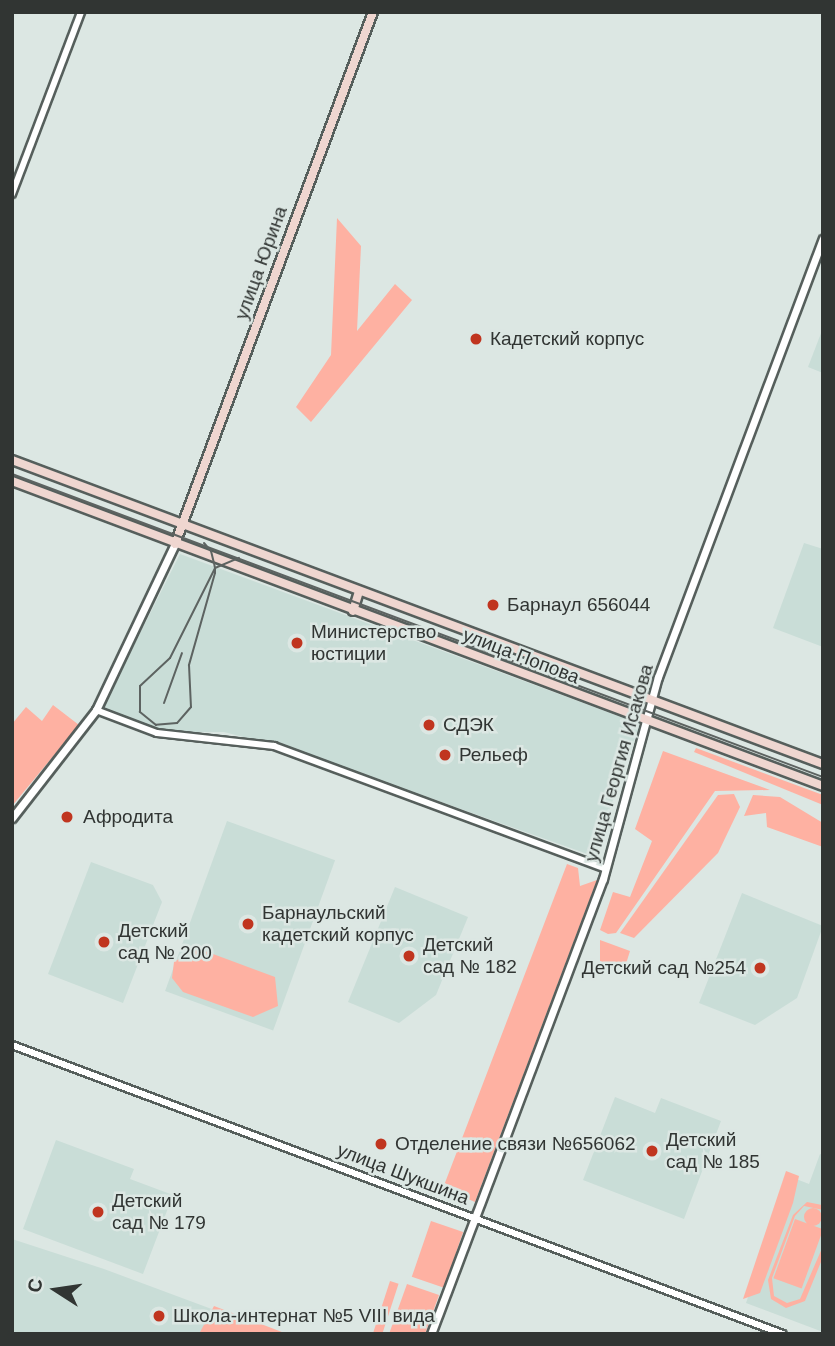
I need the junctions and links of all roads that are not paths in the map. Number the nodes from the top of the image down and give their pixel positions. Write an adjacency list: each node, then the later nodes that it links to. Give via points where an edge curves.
1 (81, 12): 3 (street)
2 (373, 12): 7 (main road, улица Юрина)
3 (12, 194)
4 (823, 239): 11 (street, улица Георгия Исакова)
5 (12, 460): 7 (main road, улица Попова)
6 (12, 481): 8 (main road, улица Попова)
7 (182, 525): 8 (main road, улица Юрина); 9 (main road, улица Попова)
8 (175, 544): 10 (main road, улица Попова); 12 (street)
9 (359, 591): 10 (main road); 11 (main road, улица Попова)
10 (353, 611): 13 (main road, улица Попова)
11 (652, 700): 13 (street, улица Георгия Исакова); 14 (main road, улица Попова)
12 (96, 710): 16 (street); 17 (street, via 157,733 274,746)
13 (648, 720): 15 (main road, улица Попова); 17 (street, улица Георгия Исакова)
14 (823, 764)
15 (823, 786)
16 (12, 818)
17 (606, 869): 19 (street, улица Георгия Исакова)
18 (12, 1045): 19 (street, улица Шукшина)
19 (475, 1218): 20 (street, улица Георгия Исакова); 21 (street, улица Шукшина)
20 (431, 1334)
21 (783, 1334)

